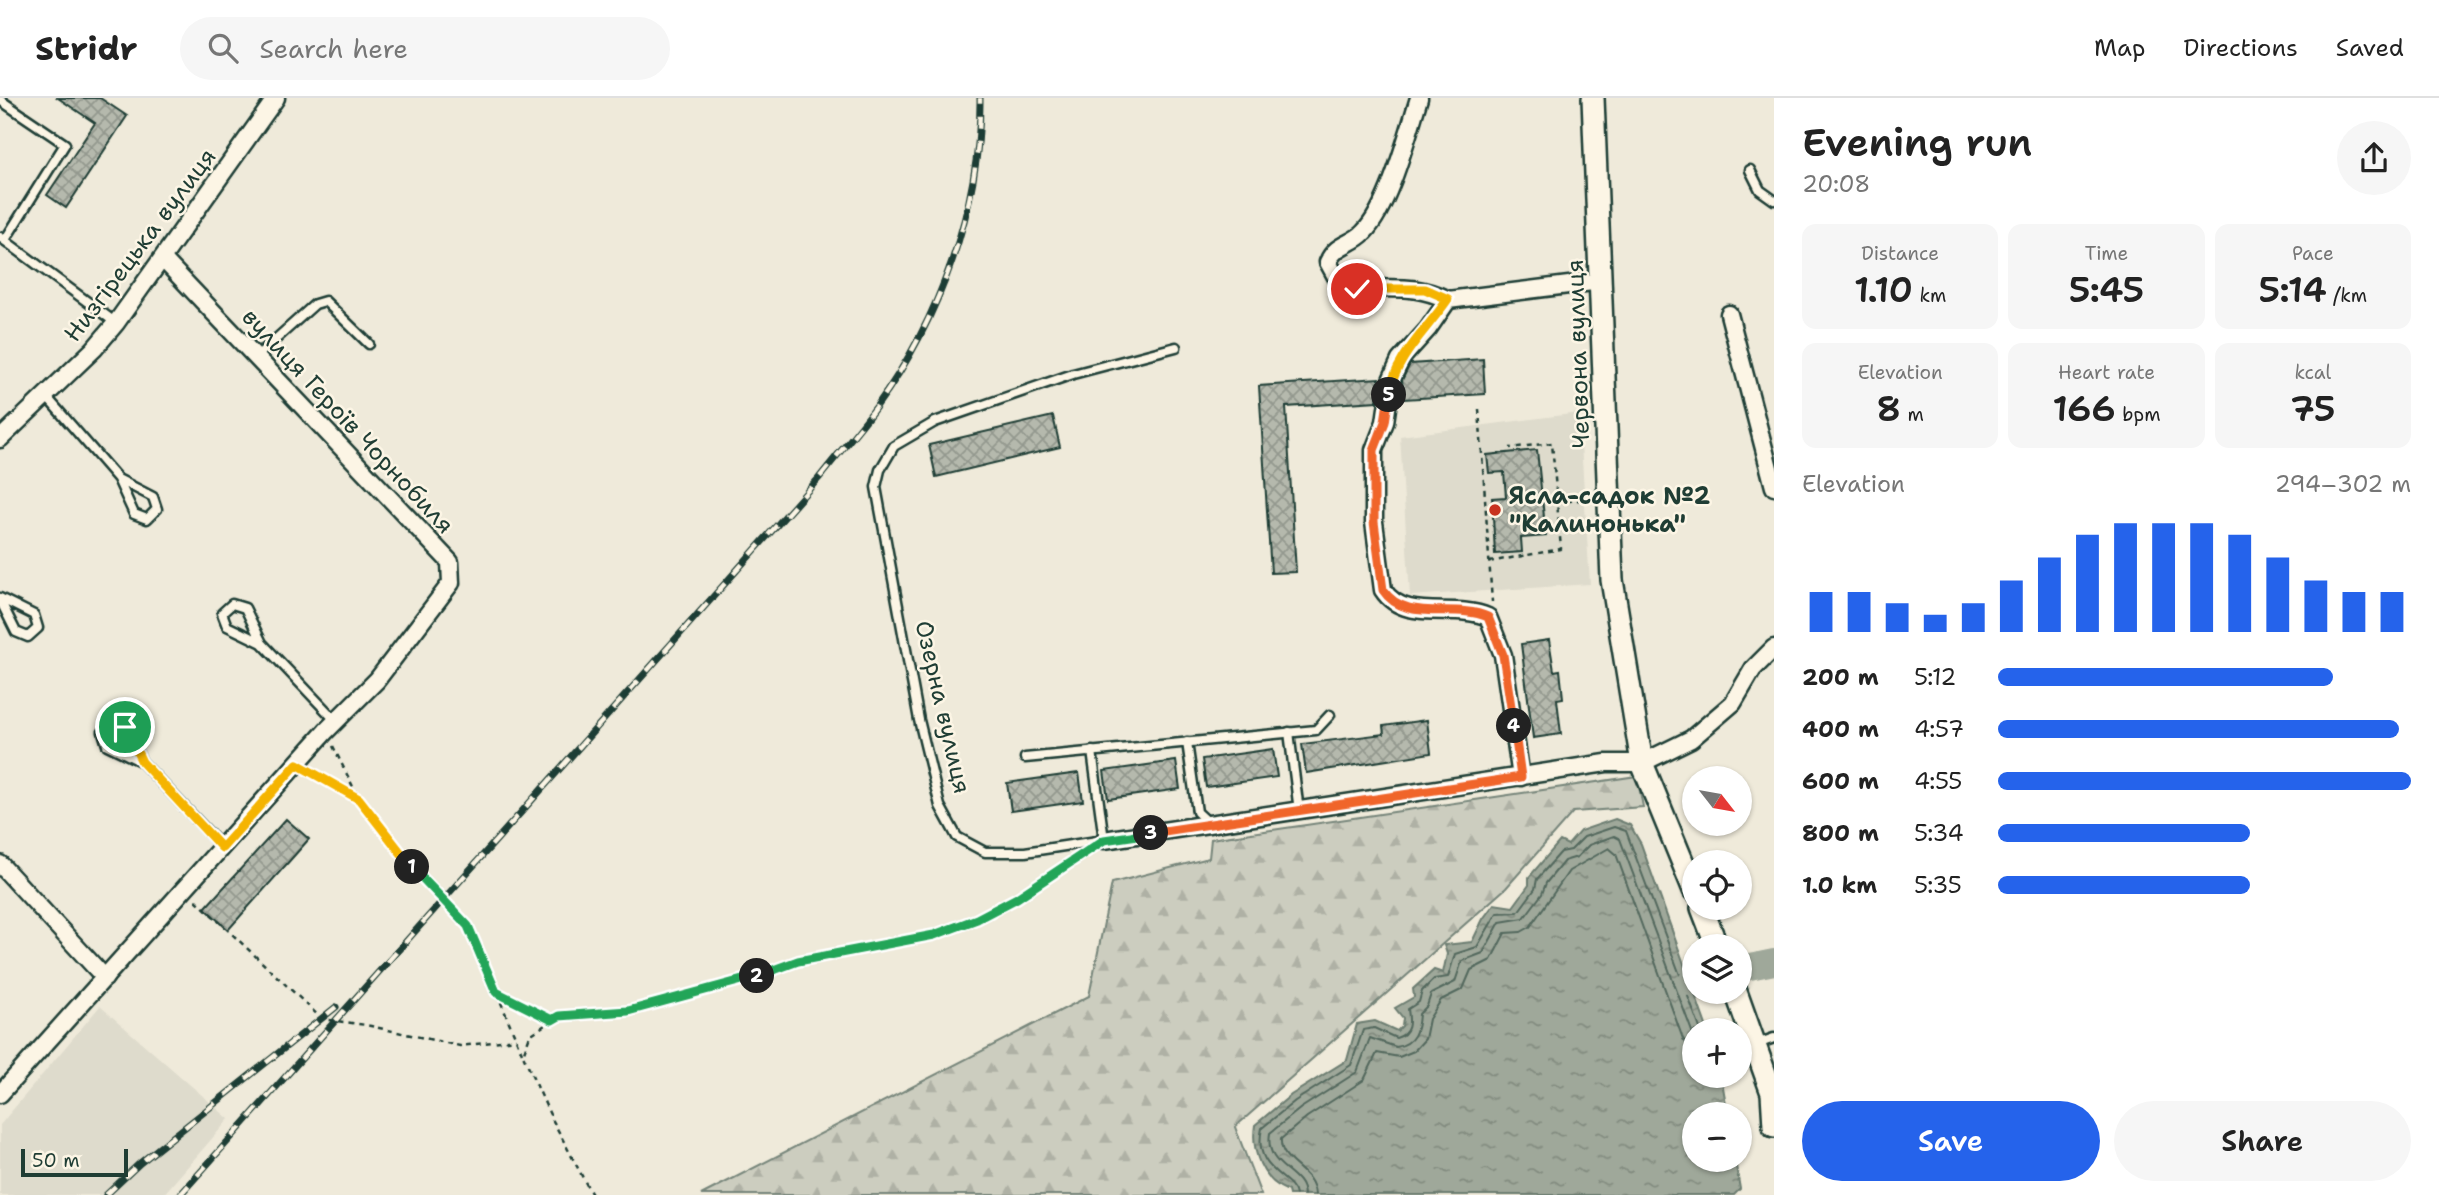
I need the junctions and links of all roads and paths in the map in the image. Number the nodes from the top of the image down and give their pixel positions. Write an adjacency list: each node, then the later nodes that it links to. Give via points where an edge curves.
1 (276, 98): 8 (street, Низгірецька вулиця)
2 (1419, 98): 10 (street, via 1387,192 1365,232 1339,245 1328,262 1339,284 1357,289 1425,289)
3 (1593, 98): 9 (main road, Червона вулиця)
4 (0, 100): 7 (lane, via 65,144)
5 (1750, 170): 6 (lane, via 1760,190)
6 (1774, 200)
7 (3, 238): 12 (lane)
8 (163, 259): 12 (street, Низгірецька вулиця); 15 (street, вулиця Героїв Чорнобиля)
9 (1601, 281): 10 (street); 36 (main road, Червона вулиця, via 1612,580)
10 (1448, 299): 26 (street, via 1400,360 1374,450 1374,522 1383,590 1403,608 1470,611 1488,617)
11 (1729, 314): 21 (street)
12 (116, 323): 16 (street, Низгірецька вулиця)
13 (369, 344): 15 (lane, via 325,300)
14 (1176, 347): 42 (lane, Озерна вулиця, via 1073,374 935,422 894,446 876,488 919,720 940,806 957,837 985,852 1025,852)
15 (257, 356): 30 (street, вулиця Героїв Чорнобиля, via 450,562 452,583 376,680)
16 (45, 395): 18 (street, Низгірецька вулиця); 20 (lane)
17 (1479, 409): 24 (path)
18 (0, 439)
19 (1510, 448): 23 (path, via 1552,443)
20 (118, 479): 20 (lane, via 134,514 147,519 157,509 153,497)
21 (1774, 487)
22 (1598, 499): 23 (path)
23 (1557, 502): 24 (path, via 1561,549)
24 (1489, 562): 26 (path)
25 (0, 599): 25 (lane, via 16,632 28,637 38,628 34,615)
26 (1494, 626): 38 (street, via 1503,655)
27 (262, 643): 27 (lane, via 245,608 232,604 222,613 227,626); 30 (lane)
28 (1774, 648): 36 (street, via 1753,668 1733,703 1690,739)
29 (1330, 715): 31 (lane, via 1316,730)
30 (331, 726): 37 (street, вулиця Героїв Чорнобиля); 39 (path)
31 (1289, 732): 32 (lane); 40 (lane)
32 (1187, 742): 33 (lane); 41 (lane, via 1198,812)
33 (1091, 751): 34 (lane); 42 (lane)
34 (1025, 758)
35 (142, 762): 35 (lane, via 125,727 112,723 103,732 107,745); 43 (lane)
36 (1642, 762): 38 (street, Озерна вулиця); 44 (main road, Червона вулиця)
37 (297, 764): 39 (path); 43 (street, вулиця Героїв Чорнобиля)
38 (1521, 777): 40 (street, Озерна вулиця)
39 (359, 799): 48 (path, via 422,880 468,926)
40 (1299, 811): 41 (street, Озерна вулиця)
41 (1210, 824): 42 (street, Озерна вулиця)
42 (1104, 840): 50 (path, via 1017,898 934,935 798,961 628,1011)
43 (222, 848): 46 (street, вулиця Героїв Чорнобиля)
44 (1682, 860)
45 (0, 864): 47 (street)
46 (185, 889): 47 (street, вулиця Героїв Чорнобиля); 51 (path, via 322,1019 460,1046)
47 (105, 978): 54 (street, вулиця Героїв Чорнобиля)
48 (496, 992): 50 (path); 51 (path)
49 (1743, 1004): 52 (main road)
50 (552, 1020): 53 (path, via 530,1035)
51 (516, 1039): 53 (path)
52 (1765, 1041): 55 (main road)
53 (523, 1055): 56 (path)
54 (0, 1094)
55 (1774, 1126)
56 (592, 1195)

